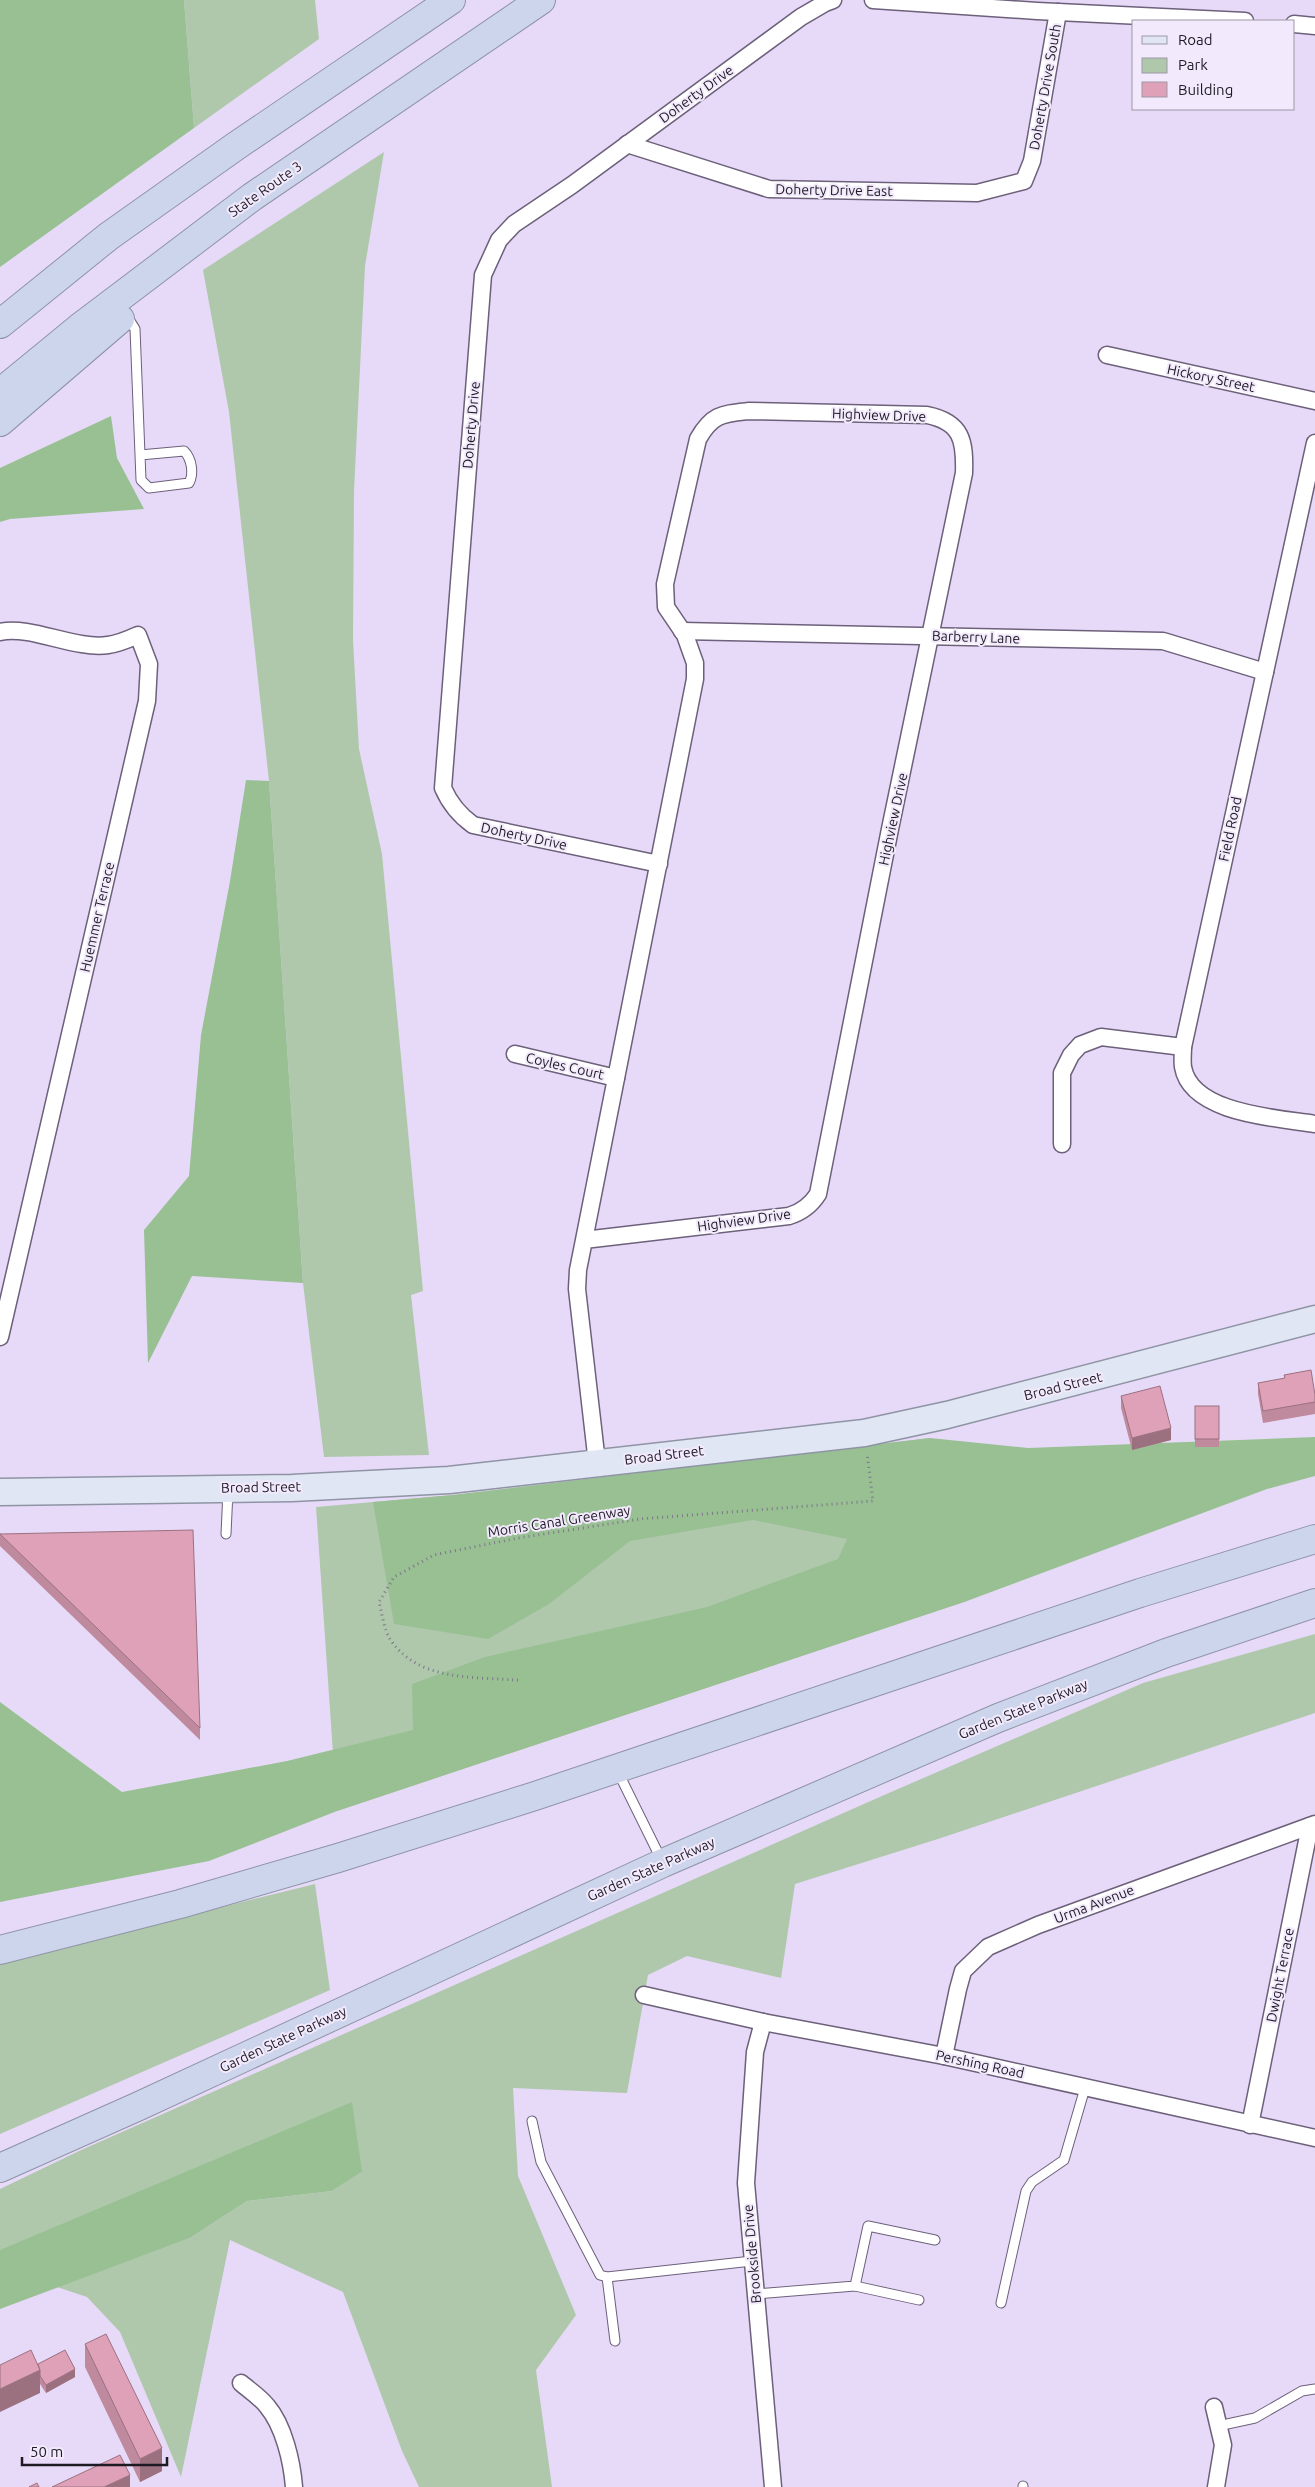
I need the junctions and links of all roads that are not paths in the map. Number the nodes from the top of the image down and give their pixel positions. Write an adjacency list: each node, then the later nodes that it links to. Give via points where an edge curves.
1 (451, 0): 13 (highway, via 109,236)
2 (541, 0): 11 (highway, State Route 3)
3 (833, 0): 9 (street, Doherty Drive, via 801,18)
4 (873, 0): 5 (street)
5 (1058, 12): 6 (street); 10 (street, Doherty Drive South)
6 (1224, 20)
7 (1295, 24): 8 (street)
8 (1315, 26)
9 (627, 144): 10 (street, Doherty Drive East, via 769,189 977,192 1024,181); 24 (street, Doherty Drive, via 514,224 499,240 483,275 443,788 460,815 473,825)
10 (1032, 161)
11 (300, 164): 12 (highway); 15 (highway, State Route 3, via 185,246)
12 (126, 313): 17 (highway); 19 (lane, via 135,329)
13 (0, 324)
14 (1107, 355): 16 (street, Hickory Street)
15 (0, 393)
16 (1315, 401)
17 (0, 422)
18 (1315, 443): 23 (street, Field Road)
19 (140, 455): 19 (lane, via 141,480 149,488 188,483 193,474 184,451)
20 (682, 631): 22 (street, Barberry Lane); 22 (street, Highview Drive, via 666,607 665,584 698,439 705,425 715,416 749,411 927,415 950,423 958,431 963,440 964,473); 24 (street, Highview Drive, via 695,663 695,679)
21 (0, 632): 32 (street, Huemmer Terrace, via 15,631 90,645 109,645 138,636 149,664 149,673 147,701)
22 (931, 635): 23 (street, Barberry Lane, via 1163,641); 30 (street, Highview Drive, via 821,1183 813,1202 789,1216)
23 (1265, 672): 25 (street, Field Road)
24 (658, 864): 27 (street, Highview Drive)
25 (1183, 1047): 28 (street, Field Road, via 1183,1067 1189,1081 1202,1095 1219,1105 1236,1111); 29 (street, via 1101,1037 1080,1045 1062,1074)
26 (515, 1054): 27 (street, Coyles Court)
27 (616, 1078): 30 (street, Highview Drive)
28 (1315, 1124)
29 (1062, 1144)
30 (584, 1240): 33 (street, Highview Drive, via 577,1289)
31 (1315, 1319): 33 (main road, Broad Street, via 956,1413 864,1433)
32 (0, 1337)
33 (597, 1463): 34 (main road, Broad Street, via 449,1480)
34 (229, 1488): 35 (main road, Broad Street); 36 (lane)
35 (0, 1492)
36 (226, 1534)
37 (1315, 1539): 39 (highway, via 1140,1593)
38 (1315, 1604): 41 (highway, Garden State Parkway, via 1166,1653 998,1718)
39 (616, 1767): 41 (lane); 42 (highway, via 338,1858 180,1904)
40 (1312, 1825): 45 (street, Urma Avenue, via 1038,1925 988,1947 963,1972); 48 (street, Dwight Terrace)
41 (663, 1863): 50 (highway, Garden State Parkway)
42 (0, 1950)
43 (644, 1995): 44 (street, Pershing Road)
44 (763, 2022): 45 (street, Pershing Road); 52 (street, Brookside Drive, via 755,2052 746,2174)
45 (944, 2056): 46 (street, Pershing Road)
46 (1085, 2088): 48 (street, Pershing Road); 57 (lane, via 1064,2160 1032,2182 1026,2190)
47 (532, 2121): 53 (lane, via 541,2162 600,2274)
48 (1250, 2125): 49 (street, Pershing Road)
49 (1315, 2138)
50 (0, 2168)
51 (935, 2240): 54 (lane, via 868,2226)
52 (752, 2261): 53 (lane); 55 (street, Brookside Drive)
53 (607, 2277): 58 (lane)
54 (855, 2286): 55 (lane); 56 (lane)
55 (755, 2294): 64 (street, Brookside Drive)
56 (919, 2300)
57 (1001, 2303)
58 (615, 2342)
59 (241, 2383): 63 (street, via 268,2406 281,2432 293,2471)
60 (1315, 2389): 62 (lane, via 1302,2391 1255,2418)
61 (1214, 2407): 62 (street)
62 (1218, 2426): 65 (street, via 1223,2445)
63 (294, 2487)
64 (773, 2487)
65 (1216, 2487)

